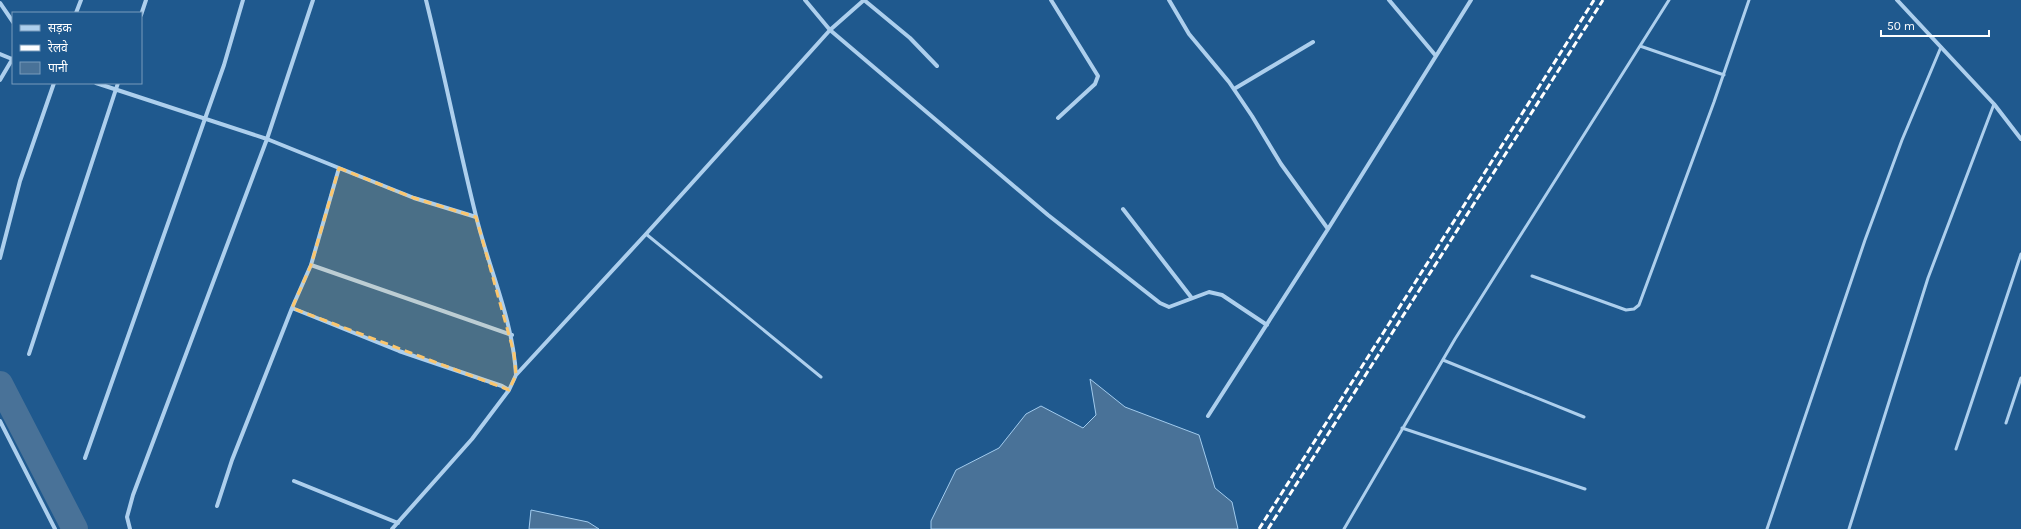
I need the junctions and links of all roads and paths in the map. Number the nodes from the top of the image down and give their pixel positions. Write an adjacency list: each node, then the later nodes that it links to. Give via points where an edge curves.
1 (81, 0): 16 (street)
2 (146, 0): 17 (street)
3 (243, 0): 37 (street)
4 (313, 0): 38 (street)
5 (426, 0): 42 (street)
6 (805, 0): 19 (street)
7 (864, 0): 19 (street); 27 (street, via 910,38)
8 (1051, 0): 36 (street, via 1098,76 1095,84)
9 (1169, 0): 33 (street, via 1189,34)
10 (1389, 0): 24 (street)
11 (1471, 0): 24 (street)
12 (1669, 0): 21 (lane)
13 (1749, 0): 28 (lane)
14 (1897, 0): 22 (street)
15 (0, 3): 18 (street)
16 (76, 12)
17 (142, 12)
18 (12, 21)
19 (830, 30): 44 (street); 49 (street, via 1048,215 1160,304 1169,307 1178,305)
20 (1313, 42): 33 (street)
21 (1640, 46): 28 (lane); 54 (lane)
22 (1941, 46): 35 (street); 74 (lane, via 1865,240)
23 (0, 54): 25 (street)
24 (1436, 56): 43 (street)
25 (12, 58)
26 (12, 60): 29 (street)
27 (937, 66)
28 (1724, 75): 48 (lane, via 1640,305 1626,310)
29 (0, 80)
30 (54, 84): 46 (street, via 20,181)
31 (99, 84): 34 (street)
32 (118, 84): 34 (street)
33 (1234, 89): 43 (street, via 1280,164)
34 (116, 90): 37 (street); 53 (street)
35 (1994, 104): 39 (street); 75 (lane, via 1928,278)
36 (1058, 118)
37 (205, 119): 38 (street); 65 (street)
38 (267, 139): 40 (street); 71 (street, via 133,495 127,517)
39 (2021, 139)
40 (339, 168): 42 (street, via 414,198); 47 (street)
41 (1123, 209): 49 (street)
42 (476, 217): 52 (street)
43 (1328, 229): 51 (street)
44 (646, 234): 55 (street); 56 (lane)
45 (2021, 254): 64 (lane)
46 (0, 258)
47 (311, 265): 50 (street); 52 (street)
48 (1532, 276)
49 (1191, 297): 51 (street, via 1210,292 1222,295)
50 (292, 308): 58 (street, via 400,351); 68 (street, via 232,460)
51 (1267, 325): 59 (street)
52 (512, 335): 55 (street)
53 (29, 354)
54 (1444, 360): 60 (lane); 63 (lane)
55 (516, 375): 58 (street)
56 (821, 377)
57 (2021, 378): 62 (lane)
58 (509, 390): 69 (street, via 472,439)
59 (1208, 416)
60 (1584, 416)
61 (0, 421): 70 (street)
62 (2006, 423)
63 (1402, 428): 67 (lane); 73 (lane)
64 (1956, 450)
65 (85, 458)
66 (294, 481): 69 (street)
67 (1585, 489)
68 (217, 506)
69 (398, 523): 72 (street)
70 (55, 529)
71 (130, 529)
72 (392, 529)
73 (1344, 529)
74 (1767, 529)
75 (1849, 529)

